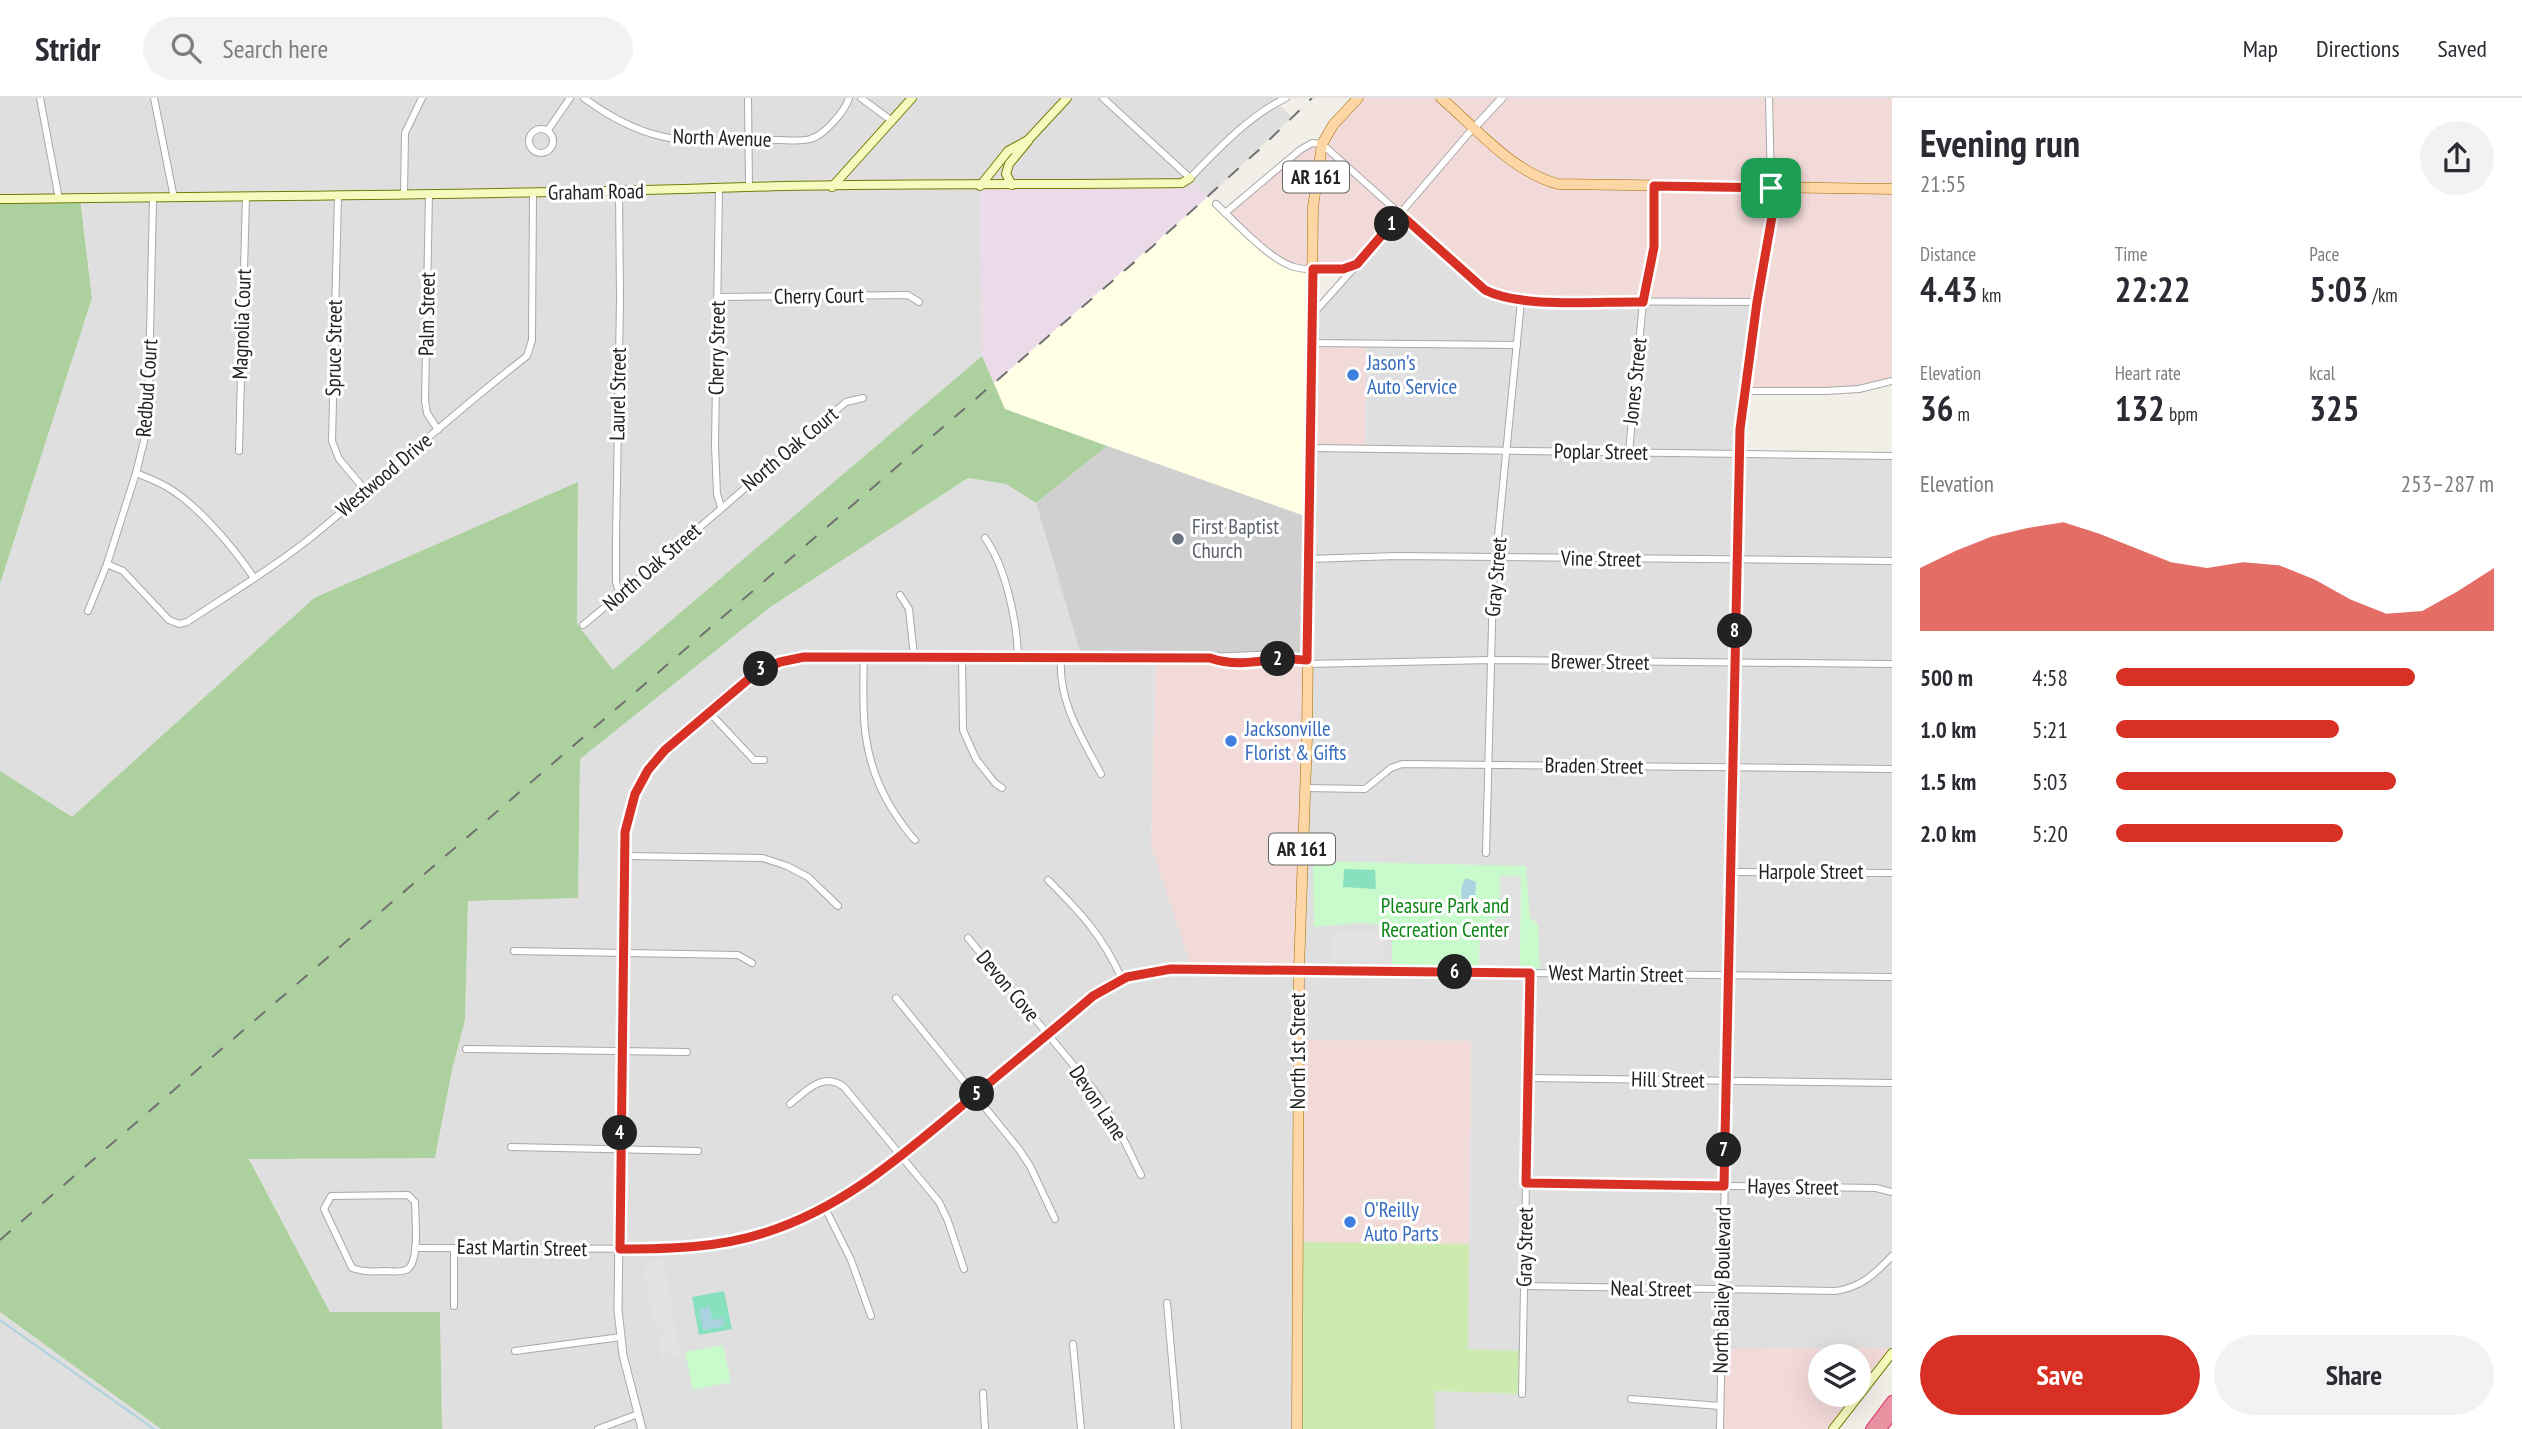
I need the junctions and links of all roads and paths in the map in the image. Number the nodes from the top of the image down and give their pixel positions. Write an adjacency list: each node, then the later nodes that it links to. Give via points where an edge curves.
1 (40, 98): 39 (street)
2 (154, 98): 40 (street)
3 (422, 98): 37 (street, via 405,133)
4 (570, 98): 20 (street)
5 (584, 98): 21 (street, North Avenue, via 604,113 661,136)
6 (748, 98): 21 (street)
7 (849, 98): 21 (street, North Avenue, via 844,112 810,139)
8 (861, 98): 18 (street)
9 (912, 98): 18 (main road)
10 (1067, 98): 22 (main road)
11 (1103, 98): 24 (street)
12 (1286, 98): 17 (street)
13 (1357, 98): 23 (main road, North 1st Street / AR 161)
14 (1441, 98): 19 (main road)
15 (1502, 98): 19 (street)
16 (1769, 98): 30 (street, North Bailey Boulevard)
17 (1274, 100): 24 (street)
18 (892, 121): 29 (main road)
19 (1475, 127): 27 (main road, via 1515,162 1548,181); 45 (street)
20 (548, 130)
21 (748, 140): 28 (street)
22 (1028, 140): 25 (main road, via 1008,151); 26 (main road, via 1009,164 1006,174)
23 (1322, 144): 44 (street, via 1300,150); 45 (street); 47 (main road, North 1st Street / AR 161, via 1313,207)
24 (1190, 178): 26 (main road, Graham Road, via 1182,183)
25 (980, 186): 26 (main road, Graham Road); 29 (main road, Graham Road)
26 (1012, 186)
27 (1654, 186): 30 (main road); 51 (street, Jones Street, via 1654,247)
28 (749, 187): 29 (main road, Graham Road); 31 (main road, Graham Road)
29 (832, 187)
30 (1774, 188): 32 (main road); 52 (street, North Bailey Boulevard)
31 (719, 189): 33 (main road, Graham Road); 48 (street, Cherry Street)
32 (1892, 189)
33 (619, 192): 34 (main road, Graham Road); 76 (street, Laurel Street, via 615,542)
34 (533, 193): 35 (main road, Graham Road); 59 (street, Westwood Drive, via 531,349)
35 (429, 194): 37 (main road, Graham Road); 59 (street, Palm Street, via 425,401)
36 (338, 195): 37 (main road, Graham Road); 38 (main road, Graham Road); 67 (street, Spruce Street, via 332,441 339,459)
37 (404, 195)
38 (246, 197): 40 (main road, Graham Road); 62 (street, Magnolia Court)
39 (59, 198): 41 (main road, Graham Road); 42 (main road, Graham Road)
40 (174, 198): 42 (main road, Graham Road)
41 (0, 199)
42 (153, 199): 66 (street, Redbud Court, via 148,425)
43 (1216, 204): 44 (street)
44 (1225, 213): 47 (street, via 1284,263)
45 (1400, 214): 46 (street); 49 (street, via 1485,290)
46 (1357, 264): 47 (street); 53 (street)
47 (1313, 269): 53 (main road, North 1st Street / AR 161)
48 (717, 298): 50 (street, Cherry Court, via 908,295); 68 (street, Cherry Street, via 715,445 716,494)
49 (1521, 301): 51 (street); 55 (street, Gray Street)
50 (919, 302)
51 (1643, 302): 52 (street); 63 (street, Jones Street)
52 (1757, 302): 57 (street, North Bailey Boulevard)
53 (1311, 316): 54 (main road, North 1st Street / AR 161)
54 (1312, 343): 55 (street); 60 (main road, North 1st Street / AR 161)
55 (1517, 345): 61 (street, Gray Street)
56 (1892, 381): 57 (street, via 1859,389)
57 (1744, 391): 64 (street, North Bailey Boulevard)
58 (863, 398): 68 (street, North Oak Court, via 846,402)
59 (438, 430): 67 (street, Westwood Drive)
60 (1311, 448): 61 (street, Poplar Street); 71 (main road, North 1st Street / AR 161)
61 (1507, 450): 63 (street, Poplar Street); 70 (street, Gray Street)
62 (239, 451)
63 (1629, 452): 64 (street, Poplar Street)
64 (1739, 454): 65 (street, Poplar Street); 72 (street, North Bailey Boulevard)
65 (1892, 456)
66 (136, 473): 74 (street, Redbud Court); 75 (street, via 184,499 234,550)
67 (365, 490): 75 (street, Westwood Drive)
68 (721, 507): 76 (street, North Oak Street)
69 (985, 538): 83 (street, via 1014,613)
70 (1497, 558): 71 (street, Vine Street); 72 (street, Vine Street); 85 (street, Gray Street)
71 (1309, 559): 86 (main road, North 1st Street / AR 161)
72 (1737, 561): 73 (street, Vine Street); 87 (street, North Bailey Boulevard)
73 (1892, 561)
74 (107, 564): 75 (street, Westwood Drive, via 123,571 169,620 179,624); 78 (street, Redbud Court)
75 (254, 578)
76 (620, 595): 79 (street, North Oak Street)
77 (900, 595): 81 (street, via 911,617)
78 (88, 611)
79 (583, 625)
80 (864, 656): 81 (street); 89 (street, via 804,657 770,665); 97 (street, via 864,725 870,761 880,790)
81 (914, 656): 82 (street)
82 (962, 656): 83 (street); 95 (street, via 963,730 976,759)
83 (1018, 657): 84 (street)
84 (1061, 657): 86 (street, via 1268,655); 94 (street, via 1065,703)
85 (1491, 660): 86 (street, Brewer Street); 87 (street, Brewer Street); 91 (street, Gray Street)
86 (1307, 662): 96 (main road, North 1st Street / AR 161)
87 (1734, 664): 88 (street, Brewer Street); 92 (street, North Bailey Boulevard)
88 (1892, 664)
89 (708, 711): 90 (street, via 754,760); 99 (street, via 665,750 640,783 627,821)
90 (764, 760)
91 (1490, 764): 92 (street, Braden Street); 96 (street, Braden Street, via 1402,764 1365,789); 98 (street, Gray Street)
92 (1732, 768): 93 (street, Braden Street); 100 (street, North Bailey Boulevard)
93 (1892, 769)
94 (1101, 774)
95 (1002, 788)
96 (1305, 788): 108 (main road, North 1st Street / AR 161)
97 (915, 840)
98 (1486, 853)
99 (624, 856): 103 (street, via 763,858 808,877); 106 (street)
100 (1730, 872): 101 (street, Harpole Street); 110 (street, North Bailey Boulevard)
101 (1892, 873)
102 (1048, 880): 112 (street, via 1091,924)
103 (838, 906)
104 (968, 938): 114 (street, Devon Cove)
105 (514, 951): 106 (street)
106 (623, 953): 107 (street, via 738,955); 116 (street)
107 (752, 964)
108 (1298, 970): 109 (street, West Martin Street); 112 (street, East Martin Street, via 1171,969); 159 (main road, North 1st Street / AR 161)
109 (1530, 973): 110 (street, West Martin Street); 118 (street, Gray Street)
110 (1728, 975): 111 (street, West Martin Street); 119 (street, North Bailey Boulevard)
111 (1892, 977)
112 (1122, 979): 114 (street, East Martin Street, via 1093,996)
113 (896, 998): 121 (street)
114 (1049, 1034): 121 (street, East Martin Street); 127 (street, Devon Lane, via 1108,1110)
115 (466, 1049): 116 (street)
116 (621, 1052): 117 (street); 124 (street)
117 (687, 1052)
118 (1529, 1078): 119 (street, Hill Street); 128 (street, Gray Street)
119 (1726, 1081): 120 (street, Hill Street); 129 (street, North Bailey Boulevard)
120 (1892, 1083)
121 (975, 1095): 126 (street, East Martin Street); 132 (street, via 1026,1158)
122 (790, 1104): 126 (street, via 818,1082 839,1083)
123 (511, 1147): 124 (street)
124 (620, 1149): 125 (street); 135 (street)
125 (698, 1151)
126 (902, 1155): 131 (street, East Martin Street); 137 (street, via 939,1202)
127 (1141, 1175)
128 (1526, 1183): 129 (street, Hayes Street); 138 (street, Gray Street)
129 (1724, 1186): 130 (street, Hayes Street); 139 (street, North Bailey Boulevard)
130 (1892, 1192)
131 (825, 1208): 135 (street, East Martin Street, via 740,1240 691,1248); 142 (street, via 851,1259)
132 (1055, 1219)
133 (415, 1248): 133 (street, via 415,1202 408,1195 331,1196 324,1209 352,1268 362,1272 407,1269); 134 (street, East Martin Street)
134 (454, 1248): 135 (street, East Martin Street); 141 (street)
135 (620, 1249): 143 (street)
136 (1892, 1256): 139 (street, Neal Street, via 1867,1280 1848,1290)
137 (964, 1269)
138 (1524, 1286): 139 (street, Neal Street); 148 (street, Gray Street)
139 (1721, 1290): 151 (street, North Bailey Boulevard)
140 (1167, 1303): 158 (street)
141 (454, 1307)
142 (871, 1316)
143 (621, 1337): 145 (street); 152 (street)
144 (1073, 1344): 157 (street)
145 (515, 1351)
146 (1892, 1353): 161 (main road)
147 (983, 1393): 156 (street)
148 (1522, 1394)
149 (1631, 1399): 151 (street)
150 (1892, 1401): 162 (highway)
151 (1720, 1405): 160 (street, North Bailey Boulevard)
152 (638, 1414): 154 (street); 155 (street)
153 (1892, 1414): 163 (highway)
154 (598, 1429)
155 (642, 1429)
156 (985, 1429)
157 (1081, 1429)
158 (1178, 1429)
159 (1297, 1429)
160 (1720, 1429)
161 (1833, 1429)
162 (1871, 1429)
163 (1881, 1429)

